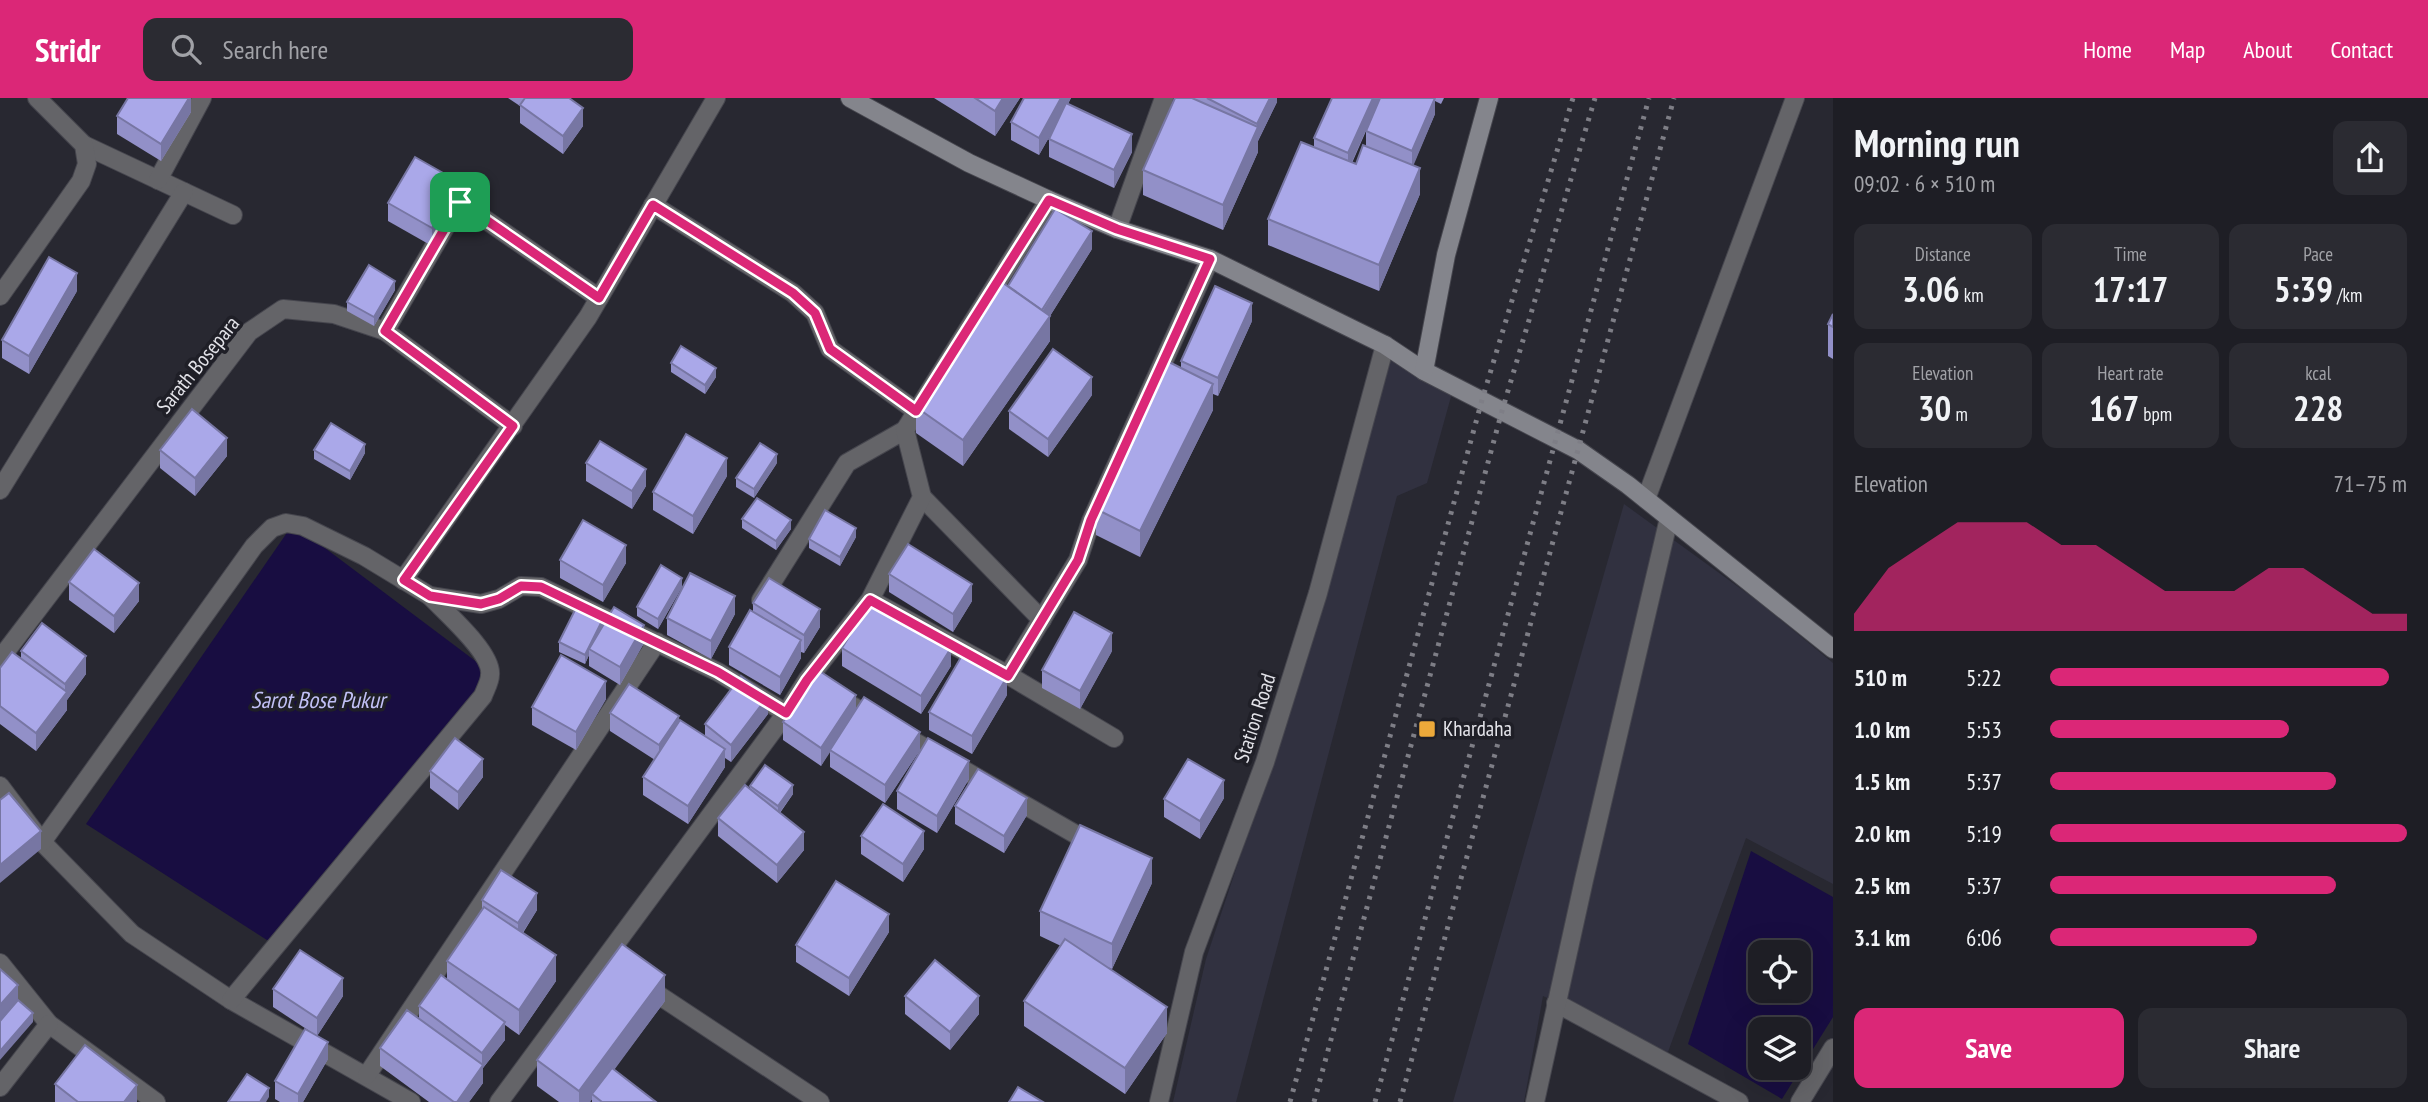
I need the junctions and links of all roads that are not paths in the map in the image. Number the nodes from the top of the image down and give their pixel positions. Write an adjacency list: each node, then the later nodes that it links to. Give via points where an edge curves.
1 (37, 98): 8 (street)
2 (202, 98): 9 (street)
3 (716, 98): 12 (street)
4 (850, 98): 11 (street, via 969,163)
5 (1164, 98): 14 (street)
6 (1489, 98): 20 (street, via 1446,255)
7 (1796, 98): 26 (street)
8 (84, 145): 9 (street); 16 (street, via 87,164 81,181)
9 (158, 180): 10 (street)
10 (184, 192): 13 (street); 24 (street)
11 (1049, 200): 14 (street); 21 (street)
12 (653, 205): 17 (street); 21 (street, via 793,293 815,313 830,349)
13 (233, 215)
14 (1117, 229): 15 (street)
15 (1210, 259): 19 (street); 32 (street, via 1091,520 1078,560)
16 (0, 296)
17 (599, 298): 18 (street, via 460,202); 22 (street)
18 (385, 331): 22 (street, Sarath Bosepara); 35 (street, Sarath Bosepara, via 334,314 283,310 249,332)
19 (1385, 345): 20 (street); 55 (street, Station Road, via 1306,632 1265,762 1194,952)
20 (1424, 370): 26 (street, via 1578,450)
21 (916, 411): 23 (street)
22 (513, 426): 28 (street)
23 (905, 430): 25 (street); 31 (street, via 848,463)
24 (0, 490)
25 (922, 498): 30 (street); 32 (street)
26 (1646, 499): 27 (street)
27 (1669, 518): 34 (street); 46 (street)
28 (404, 580): 29 (street); 41 (street, via 303,527 286,523 272,527)
29 (430, 596): 33 (street, via 481,604 521,586 541,587); 45 (street, via 487,660 491,673 483,696)
30 (870, 600): 36 (street); 37 (street)
31 (754, 613)
32 (1042, 620): 36 (street)
33 (657, 642): 38 (street, via 722,666); 49 (street)
34 (1833, 649)
35 (0, 659)
36 (1008, 676): 39 (street)
37 (807, 680): 38 (street); 42 (street)
38 (786, 713): 44 (street)
39 (1114, 738)
40 (0, 786): 41 (street)
41 (42, 842): 45 (street, via 132,934)
42 (1096, 846)
43 (0, 963): 47 (street)
44 (614, 966): 53 (street); 54 (street)
45 (232, 1000): 49 (street)
46 (1556, 1003): 56 (street); 57 (street)
47 (49, 1024): 50 (street); 51 (street)
48 (1833, 1048): 58 (street)
49 (367, 1075): 52 (street)
50 (0, 1087)
51 (156, 1102)
52 (411, 1102)
53 (499, 1102)
54 (820, 1102)
55 (1159, 1102)
56 (1535, 1102)
57 (1739, 1102)
58 (1800, 1102)

